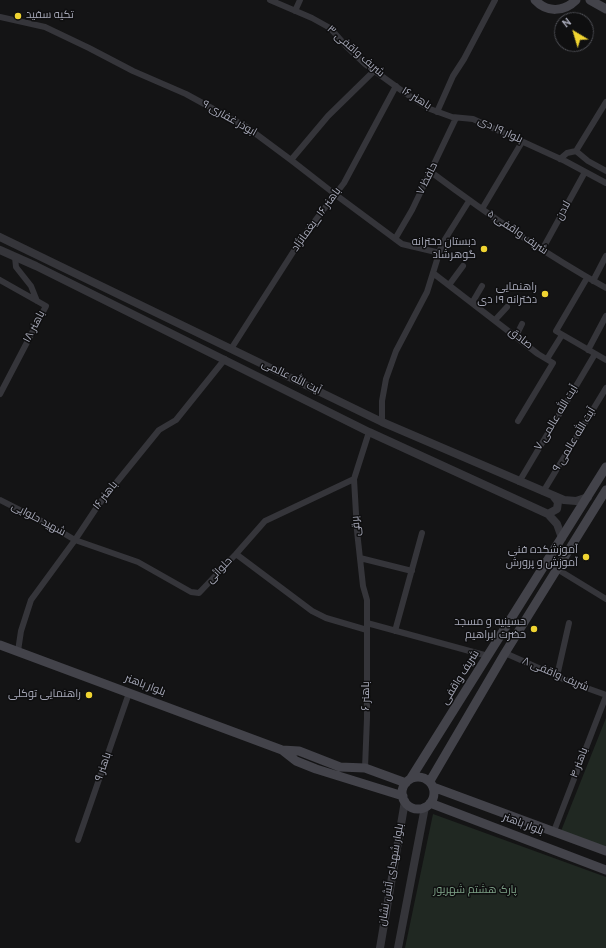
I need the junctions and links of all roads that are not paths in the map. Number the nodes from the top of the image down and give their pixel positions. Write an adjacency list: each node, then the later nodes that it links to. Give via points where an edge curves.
1 (270, 0): 8 (street, شریف واقفی ۳)
2 (300, 0): 8 (street)
3 (495, 0): 13 (street, via 453,76)
4 (535, 0): 5 (main road, via 538,4 553,10 569,6)
5 (576, 0)
6 (590, 0): 7 (main road)
7 (605, 8)
8 (295, 11): 10 (street, شریف واقفی ۳, via 330,28 347,47)
9 (0, 17): 18 (street, ابوذر غفاری ۹, via 45,27 186,94 248,128)
10 (375, 70): 11 (street, شریف واقفی ۳); 18 (street, via 328,116)
11 (396, 86): 13 (street, باهنر ۱۶); 23 (street, باهنر ۱۶ _یغمانژاد)
12 (606, 102): 16 (street)
13 (437, 112): 14 (street, بلوار ۱۹ دی)
14 (456, 118): 15 (street, بلوار ۱۹ دی, via 473,119); 19 (street, حافظ ۷)
15 (522, 142): 17 (street, بلوار ۱۹ دی); 25 (street)
16 (576, 151): 17 (street, via 567,153); 21 (street)
17 (560, 159): 20 (street, بلوار ۱۹ دی)
18 (291, 160): 23 (street, ابوذر غفاری ۹)
19 (432, 172): 24 (street, شریف واقفی ۵); 27 (street, حافظ ۷)
20 (584, 172): 22 (street, بلوار ۱۹ دی); 29 (street, لادن)
21 (606, 172)
22 (606, 183)
23 (336, 195): 27 (street, ابوذر غفاری ۹); 50 (street, باهنر ۱۶ _یغمانژاد, via 304,235)
24 (469, 200): 25 (street, شریف واقفی ۵); 30 (street, via 442,244)
25 (482, 209): 29 (street, شریف واقفی ۵)
26 (0, 237): 31 (street, آیت الله عالمی)
27 (395, 239): 30 (street, ابوذر غفاری ۹, via 402,244)
28 (0, 250): 33 (street, آیت الله عالمی)
29 (542, 250): 37 (street, شریف واقفی ۵)
30 (440, 253): 36 (street)
31 (41, 255): 34 (street); 50 (street, آیت الله عالمی)
32 (606, 256): 37 (street)
33 (16, 257): 34 (street, آیت الله عالمی); 42 (street, via 16,266 31,286)
34 (36, 266): 53 (street, آیت الله عالمی)
35 (463, 266): 39 (street)
36 (433, 273): 39 (street, صادق); 59 (street, via 427,292 396,351 386,379)
37 (590, 279): 41 (street, شریف واقفی ۵); 48 (street, via 556,331)
38 (0, 280): 42 (street, باهنر ۱۸)
39 (449, 285): 43 (street, صادق)
40 (482, 286): 43 (street)
41 (606, 288)
42 (37, 301): 57 (street, باهنر ۱۸, via 46,306)
43 (472, 303): 46 (street, صادق)
44 (507, 307): 46 (street)
45 (606, 316): 51 (street)
46 (495, 320): 49 (street, صادق)
47 (522, 324): 49 (street)
48 (562, 335): 51 (street); 54 (street)
49 (516, 336): 54 (street, صادق)
50 (231, 349): 59 (street, آیت الله عالمی)
51 (588, 350): 52 (street)
52 (595, 354): 55 (street); 63 (street, آیت الله عالمی ۷)
53 (225, 359): 60 (street, آیت الله عالمی); 72 (street, باهنر ۱۶, via 176,420 159,430 99,504)
54 (547, 359): 58 (street, via 553,362)
55 (606, 360)
56 (606, 388): 65 (street, آیت الله عالمی ۹)
57 (0, 394)
58 (518, 421)
59 (382, 422): 63 (street, آیت الله عالمی)
60 (369, 432): 62 (street, برقی); 69 (street, آیت الله عالمی)
61 (606, 467): 67 (main road, شریف واقفی)
62 (354, 479): 73 (street, حلوائی, via 265,521); 74 (street, برقی)
63 (519, 482): 65 (street, آیت الله عالمی)
64 (606, 490): 75 (main road)
65 (543, 492): 66 (street, آیت الله عالمی)
66 (554, 496): 67 (street, آیت الله عالمی, via 576,501); 69 (street, via 558,502 557,508)
67 (588, 497): 71 (main road, شریف واقفی)
68 (0, 500): 72 (street, شهید حلوایی)
69 (548, 514): 71 (street, via 557,524)
70 (422, 532): 76 (street)
71 (562, 538): 85 (main road, شریف واقفی)
72 (75, 540): 73 (street, حلوائی, via 138,562 191,592 199,592); 83 (street, باهنر ۱۶, via 31,600 21,631)
73 (236, 554): 80 (street, via 312,611 326,618)
74 (360, 558): 76 (street); 78 (street, برقی, via 367,600)
75 (557, 569): 77 (street); 84 (main road)
76 (412, 571): 81 (street)
77 (606, 599)
78 (366, 623): 80 (street, باهنر ۶); 81 (street)
79 (569, 624): 86 (street)
80 (367, 630): 90 (street, باهنر ۶)
81 (395, 631): 85 (street)
82 (0, 645): 83 (main road, بلوار باهنر)
83 (18, 651): 87 (main road, بلوار باهنر)
84 (505, 653): 86 (street, شریف واقفی ۸); 92 (main road)
85 (488, 656): 91 (main road, شریف واقفی)
86 (557, 676): 88 (street, شریف واقفی ۸)
87 (129, 693): 89 (main road, بلوار باهنر); 96 (street, باهنر ۹)
88 (606, 695): 95 (street, باهنر ۴)
89 (282, 750): 90 (main road, بلوار باهنر, via 299,752 340,767); 93 (main road, بلوار باهنر, via 296,761)
90 (365, 768): 91 (main road, بلوار باهنر)
91 (408, 780): 92 (main road, via 417,776); 93 (main road, via 403,789)
92 (431, 784): 94 (main road, via 434,792); 95 (main road, بلوار باهنر)
93 (404, 799): 94 (main road, via 410,806 418,809); 99 (street, بلوار شهدای آتش نشان)
94 (428, 805): 98 (main road, بلوار باهنر); 100 (street, بلوار شهدای آتش نشان)
95 (554, 831): 97 (main road, بلوار باهنر)
96 (78, 840)
97 (606, 851)
98 (606, 870)
99 (380, 948)
100 (398, 948)

